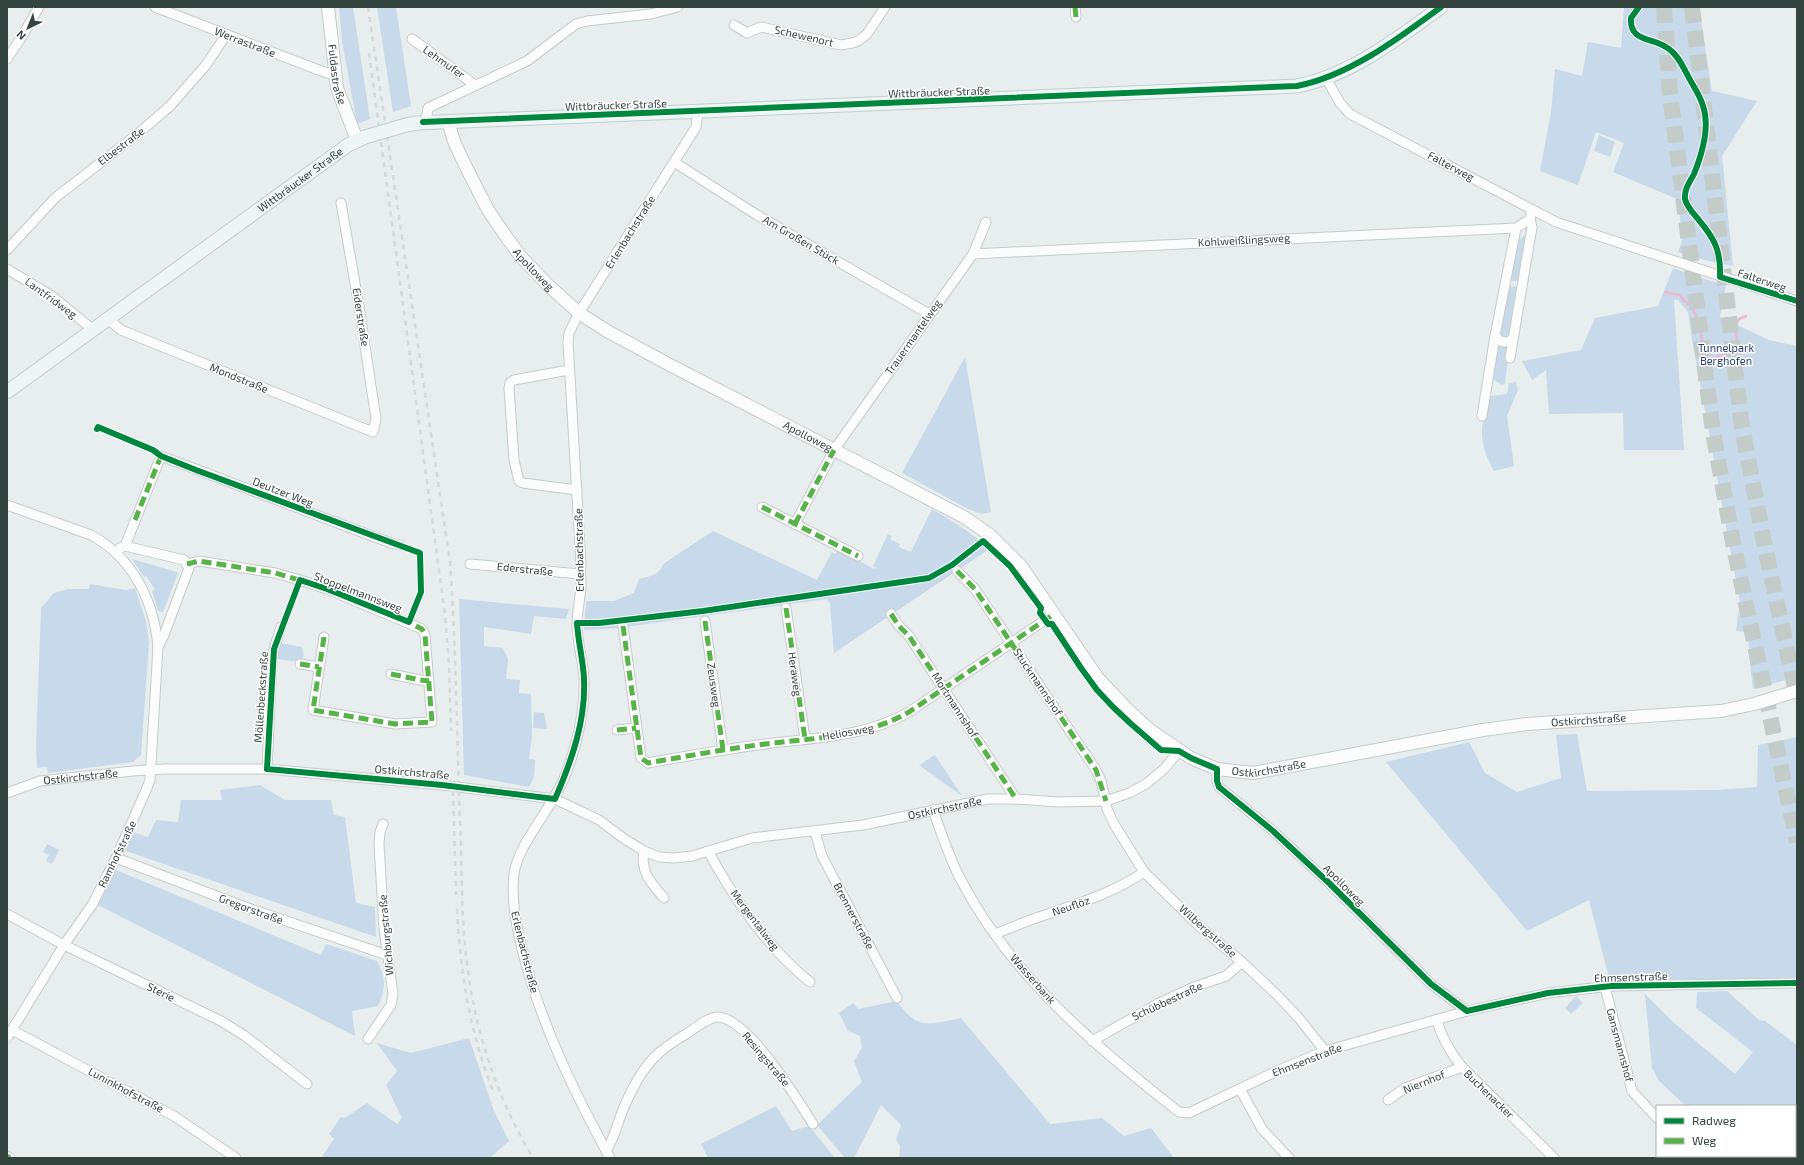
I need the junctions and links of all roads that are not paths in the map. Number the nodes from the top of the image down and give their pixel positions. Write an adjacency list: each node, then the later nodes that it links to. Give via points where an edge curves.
1 (39, 7): 12 (street)
2 (155, 7): 10 (street, Werrastraße)
3 (328, 7): 13 (street, Fuldastraße)
4 (678, 7): 15 (street, via 651,14 576,24 527,61)
5 (885, 7): 9 (street, Schewenort, via 867,34 858,41 841,45 761,27 747,33)
6 (1075, 7): 8 (street)
7 (1441, 7): 14 (main road, Wittbräucker Straße, via 1379,50)
8 (1076, 17)
9 (734, 25)
10 (226, 35): 13 (street, Werrastraße); 26 (street, Elbestraße, via 206,65 170,106 55,198)
11 (412, 39): 15 (street, Lehmufer)
12 (7, 59)
13 (336, 76): 19 (street, Fuldastraße, via 340,98)
14 (1326, 78): 16 (main road, Wittbräucker Straße, via 1297,86 1264,88); 22 (street, Falterweg, via 1340,103 1350,114)
15 (475, 85): 18 (street, via 428,108 427,115)
16 (698, 111): 17 (main road, Wittbräucker Straße); 20 (street, Erlenbachstraße, via 696,127)
17 (448, 122): 18 (main road, Wittbräucker Straße); 32 (street, Apolloweg, via 472,180 505,235 525,262)
18 (420, 123): 19 (main road, Wittbräucker Straße, bridge)
19 (361, 139): 34 (main road, Wittbräucker Straße)
20 (674, 162): 32 (street, Erlenbachstraße); 33 (street, Am Großen Stück, via 757,215)
21 (341, 203): 42 (street, Eiderstraße, via 376,420)
22 (1532, 210): 23 (street); 31 (street, Falterweg, via 1556,222)
23 (1530, 219): 25 (street); 30 (street, via 1532,227)
24 (986, 222): 27 (street, Trauermantelweg)
25 (1516, 228): 27 (street, Kohlweißlingsweg); 29 (street)
26 (7, 250)
27 (973, 254): 33 (street, Trauermantelweg)
28 (7, 269): 35 (street, Lantfridweg, via 52,296)
29 (1506, 281): 30 (street); 36 (street)
30 (1522, 284): 37 (street)
31 (1797, 301)
32 (578, 313): 39 (street, Erlenbachstraße, via 569,333); 43 (street, Apolloweg)
33 (929, 314): 43 (street, Trauermantelweg)
34 (107, 318): 35 (main road, Wittbräucker Straße); 42 (street, Mondstraße, via 121,330)
35 (92, 329): 40 (main road, Wittbräucker Straße)
36 (1494, 336): 37 (street, via 1507,343); 41 (street)
37 (1512, 340): 38 (street)
38 (1510, 358)
39 (569, 370): 44 (street, Erlenbachstraße); 44 (street, via 514,380 509,388 514,460 519,481 523,484)
40 (7, 392)
41 (1482, 416)
42 (373, 432)
43 (834, 450): 47 (street, Trauermantelweg); 58 (street, Apolloweg, via 964,516 990,535 1021,566)
44 (577, 490): 55 (street, Erlenbachstraße)
45 (7, 505): 50 (street, via 91,535)
46 (762, 507): 47 (street)
47 (795, 524): 51 (street)
48 (400, 545): 49 (street, Deutzer Weg, via 161,456)
49 (125, 546): 50 (street); 52 (street, Stoppelmannsweg, via 184,560)
50 (113, 550): 64 (street, Ramhofstraße, via 139,581 146,594 156,626)
51 (858, 556)
52 (187, 564): 64 (street, Ramhofstraße, via 189,568); 68 (street, Stoppelmannsweg, via 199,562 287,577 327,589 422,629 425,635)
53 (470, 564): 55 (street, Ederstraße)
54 (957, 571): 63 (street, Stuckmannshof, via 975,590)
55 (580, 574): 80 (street, Erlenbachstraße, via 577,623 584,676 583,710 572,754)
56 (786, 608): 73 (street, Heraweg)
57 (891, 614): 69 (street, Mortmannshof)
58 (1054, 614): 63 (street, Heliosweg); 75 (street, Apolloweg, via 1097,677 1118,701)
59 (705, 621): 74 (street, Zeusweg)
60 (623, 626): 71 (street, Heliosweg)
61 (281, 627): 76 (street, Möllenbeckstraße, via 272,660)
62 (324, 637): 66 (street)
63 (1011, 643): 69 (street, Heliosweg); 82 (street, Stuckmannshof, via 1096,770)
64 (158, 647): 78 (street, Ramhofstraße)
65 (300, 664): 66 (street)
66 (319, 667): 68 (street, via 313,710 395,724 432,722)
67 (391, 674): 68 (street)
68 (429, 681)
69 (944, 688): 73 (street, Heliosweg, via 898,719 867,731); 81 (street, Mortmannshof)
70 (1797, 691): 77 (street, Ostkirchstraße, via 1721,711 1526,724 1254,773)
71 (636, 728): 72 (street); 74 (street, Heliosweg, via 642,758 648,763)
72 (617, 730)
73 (805, 739): 74 (street, Heliosweg)
74 (723, 750)
75 (1178, 751): 77 (street, Ostkirchstraße); 82 (street, Ostkirchstraße, via 1164,769 1146,784)
76 (267, 769): 78 (street, Ostkirchstraße); 80 (street, Ostkirchstraße, via 450,786)
77 (1217, 769): 100 (street, Apolloweg, via 1220,787 1273,831 1329,883 1430,984)
78 (150, 770): 79 (street, Ostkirchstraße, via 40,781); 88 (street, Ramhofstraße, via 148,788)
79 (7, 793)
80 (555, 799): 86 (street, Ostkirchstraße, via 599,820); 113 (street, Erlenbachstraße, via 516,862 513,882 514,911 524,957 540,1008 571,1082)
81 (1016, 799): 82 (street, Ostkirchstraße, via 1059,802); 83 (street, Ostkirchstraße, via 988,799)
82 (1106, 801): 89 (street, Wilbergstraße, via 1114,824)
83 (933, 810): 85 (street, Ostkirchstraße, via 869,824); 92 (street, Wasserbank, via 952,862)
84 (383, 824): 94 (street, Wichburgstraße, via 379,844)
85 (815, 832): 87 (street, Ostkirchstraße, via 752,838); 99 (street, Brennerstraße, via 822,856)
86 (644, 851): 87 (street, Ostkirchstraße, via 659,857 674,858); 90 (street, via 644,871)
87 (708, 851): 96 (street, Mergentalweg, via 751,919 793,969)
88 (116, 858): 93 (street, Ramhofstraße, via 92,904); 94 (street, Gregorstraße, via 248,908)
89 (1144, 872): 92 (street, Neuflöz, via 1107,894); 95 (street, Wilbergstraße, via 1200,927)
90 (664, 898)
91 (7, 914): 93 (street, Sterie)
92 (995, 934): 104 (street, Wasserbank, via 1038,987)
93 (64, 945): 102 (street, Ramhofstraße); 107 (street, Sterie, via 221,1021 245,1036)
94 (387, 956): 103 (street, Wichburgstraße, via 392,1000)
95 (1242, 962): 104 (street, Schübbestraße, via 1226,976 1159,1003); 105 (street, Wilbergstraße, via 1298,1017)
96 (810, 982)
97 (1797, 983): 98 (street, Ehmsenstraße)
98 (1605, 987): 100 (street, Ehmsenstraße, via 1548,993); 111 (street, Gansmannshof, via 1632,1091)
99 (897, 998)
100 (1467, 1011): 101 (street, Ehmsenstraße)
101 (1437, 1020): 105 (street, Ehmsenstraße); 106 (street, Buchenacker, via 1440,1033)
102 (9, 1034): 116 (street, Luninkhofstraße, via 174,1116)
103 (368, 1039)
104 (1092, 1040): 110 (street, Wasserbank)
105 (1325, 1051): 108 (street, Ehmsenstraße)
106 (1462, 1067): 109 (street, Niernhof, via 1405,1088); 118 (street, Buchenacker)
107 (307, 1084)
108 (1240, 1089): 110 (street, Ehmsenstraße, via 1189,1113); 117 (street, via 1262,1129)
109 (1388, 1100)
110 (1179, 1112)
111 (1656, 1117)
112 (813, 1124): 113 (street, Resingstraße, via 778,1072 746,1034 724,1019 713,1018 664,1047 651,1060 627,1100)
113 (608, 1155)
114 (7, 1156): 115 (street)
115 (10, 1158)
116 (236, 1158)
117 (1289, 1158)
118 (1554, 1158)

